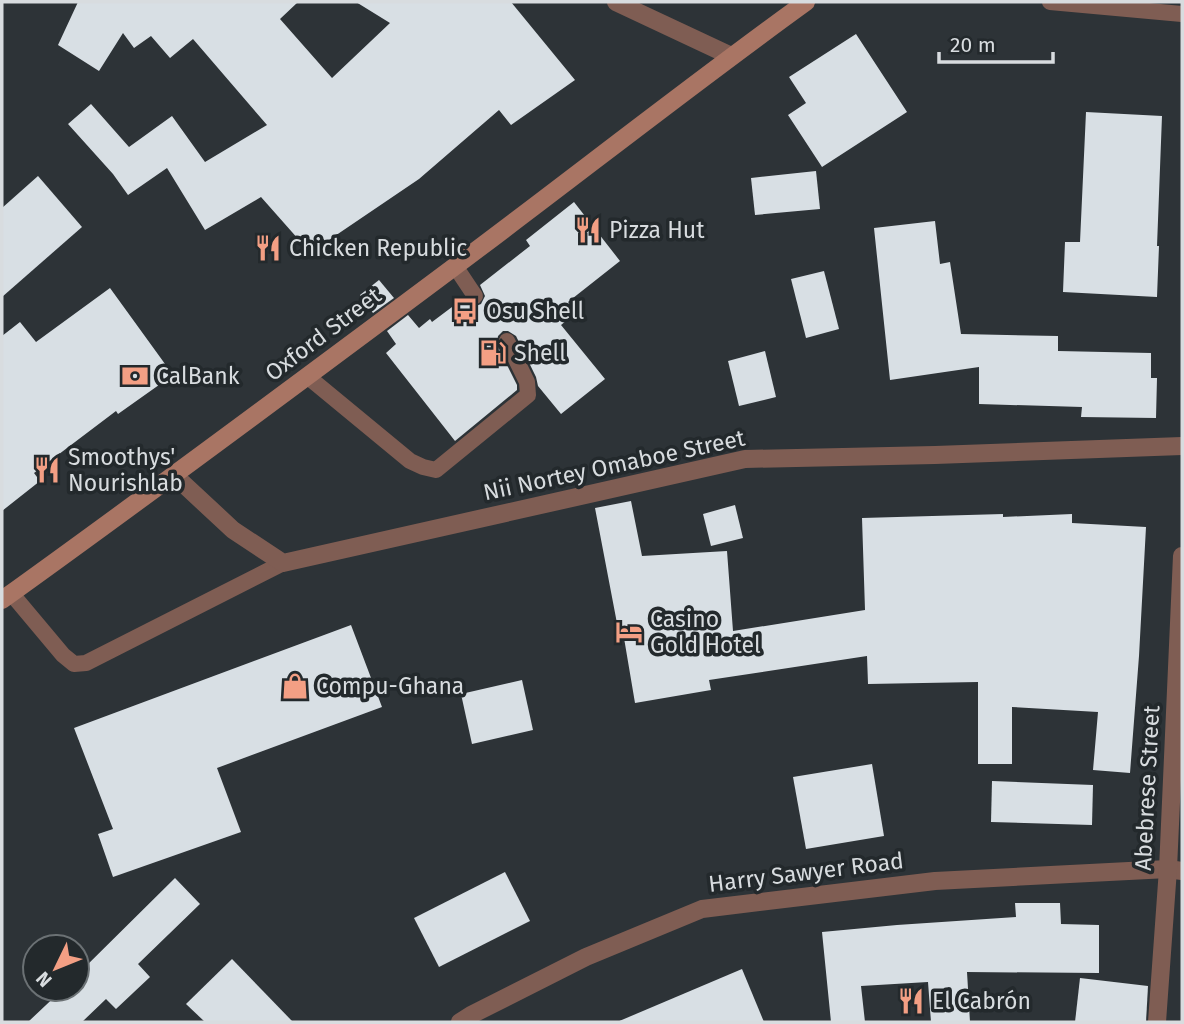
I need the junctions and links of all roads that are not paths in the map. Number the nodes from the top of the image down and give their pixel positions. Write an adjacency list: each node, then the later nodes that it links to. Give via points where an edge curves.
1 (617, 2): 5 (street)
2 (806, 2): 5 (main road, Oxford Street)
3 (1050, 2): 4 (lane)
4 (1182, 14)
5 (731, 56): 6 (main road, Oxford Street)
6 (455, 266): 7 (lane); 9 (main road, Oxford Street)
7 (475, 296)
8 (507, 341): 9 (lane, via 528,394 436,470 410,461)
9 (307, 376): 11 (main road, Oxford Street)
10 (1182, 446): 13 (street, Nii Nortey Omaboe Street, via 746,459)
11 (175, 475): 13 (street, via 233,530); 14 (main road, Oxford Street)
12 (1182, 556): 15 (street, Abebrese Street)
13 (284, 563): 14 (lane, via 86,663 74,664 63,655)
14 (6, 597)
15 (1175, 870): 16 (street, Harry Sawyer Road, via 935,881 702,909 586,957); 17 (street, Abebrese Street)
16 (460, 1022)
17 (1157, 1022)

